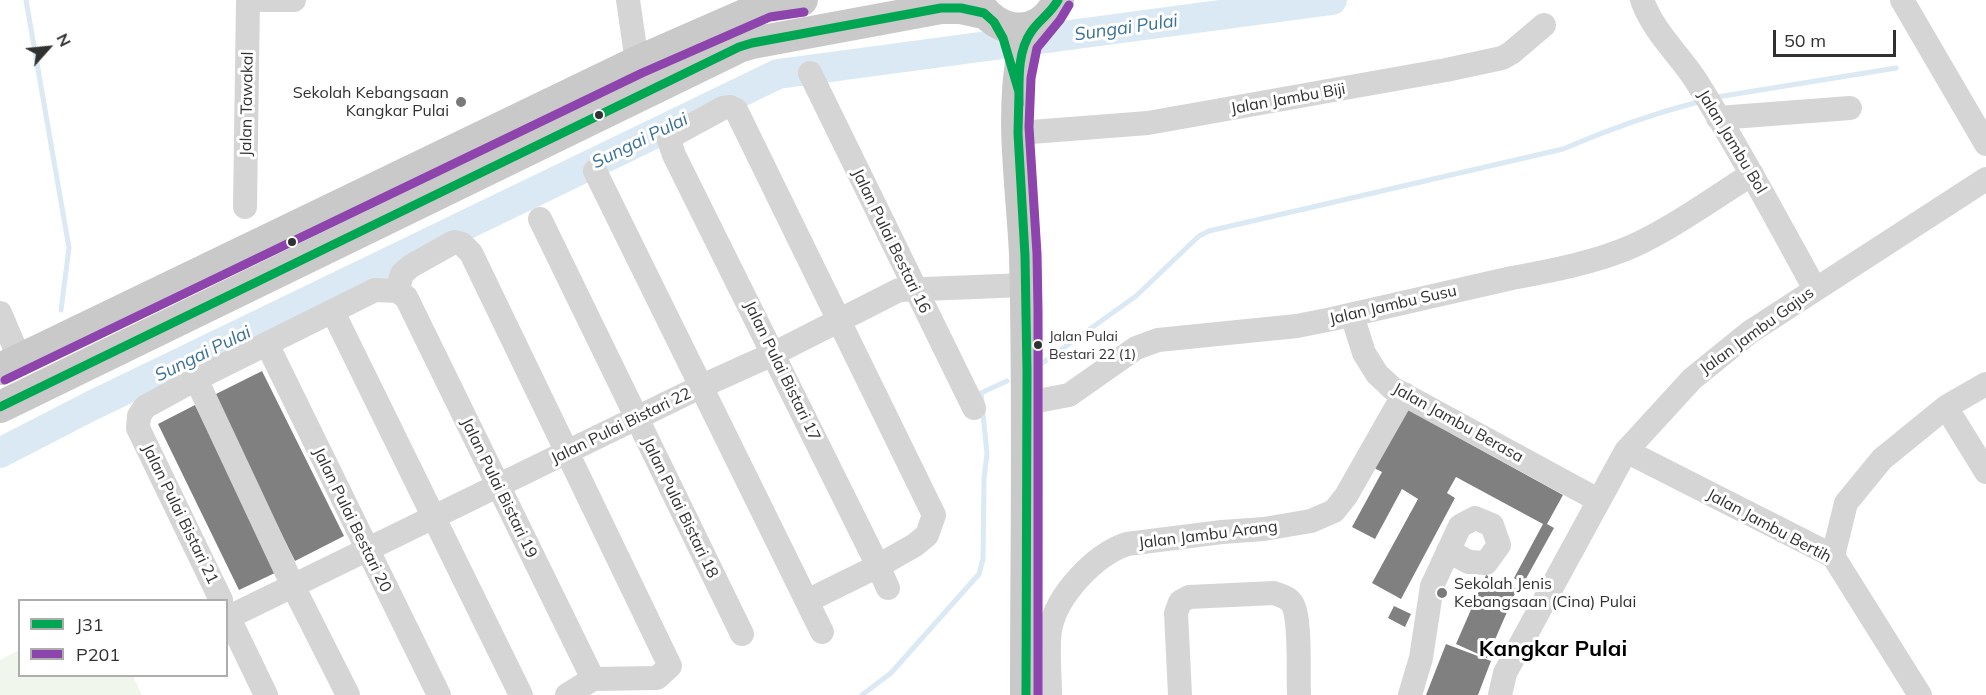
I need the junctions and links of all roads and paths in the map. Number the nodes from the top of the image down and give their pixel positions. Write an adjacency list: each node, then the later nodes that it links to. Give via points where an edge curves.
1 (248, 0): 2 (street); 18 (street, Jalan Tawakal)
2 (294, 0)
3 (628, 0): 9 (street)
4 (802, 0): 9 (main road, via 767,5)
5 (1642, 0): 12 (street, Jalan Jambu Bol, via 1647,16 1694,77)
6 (1902, 0): 14 (street)
7 (1021, 22): 13 (main road); 36 (main road, via 961,8 941,9 739,47)
8 (1544, 26): 13 (street, Jalan Jambu Biji, via 1502,58 1446,70 1148,123)
9 (637, 62): 30 (main road)
10 (810, 74): 22 (street, Jalan Pulai Bestari 16)
11 (1850, 108): 12 (street)
12 (1718, 118): 16 (street, Jalan Jambu Bol)
13 (1018, 133): 20 (main road)
14 (1986, 144)
15 (595, 171): 33 (street)
16 (1752, 174): 21 (street, Jalan Jambu Bol); 26 (street, Jalan Jambu Susu, via 1650,237 1616,253)
17 (1986, 180): 21 (street, Jalan Jambu Gajus)
18 (245, 207)
19 (540, 219): 39 (street, Jalan Pulai Bistari 18)
20 (1024, 285): 22 (street, Jalan Pulai Bistari 22); 35 (main road)
21 (1815, 289): 40 (street, Jalan Jambu Gajus, via 1750,332 1692,379)
22 (915, 290): 27 (street, Jalan Pulai Bistari 22, via 899,291); 38 (street, Jalan Pulai Bestari 16)
23 (402, 294): 24 (street, via 375,290); 41 (street, via 402,274 411,266 454,242 462,244 471,253); 43 (street, Jalan Pulai Bistari 19)
24 (333, 312): 28 (street); 45 (street)
25 (0, 313): 30 (street)
26 (1352, 315): 34 (street, Jalan Jambu Berasa, via 1364,353 1377,374); 35 (street, Jalan Jambu Susu, via 1296,326 1158,340 1136,348 1069,395)
27 (839, 320): 29 (street, Jalan Pulai Bistari 22); 29 (street, Jalan Pulai Bistari 17, via 736,110 723,108 669,140); 49 (street, via 934,515 927,535)
28 (267, 344): 31 (street); 46 (street, Jalan Pulai Bestari 20)
29 (773, 354): 33 (street, Jalan Pulai Bistari 22); 49 (street, Jalan Pulai Bistari 17)
30 (10, 365)
31 (196, 379): 50 (street); 52 (street, Jalan Pulai Bistari 21, via 145,407 138,428)
32 (1986, 384): 37 (street)
33 (702, 386): 39 (street, Jalan Pulai Bistari 22); 53 (street)
34 (1404, 394): 44 (street, Jalan Jambu Berasa); 66 (street, Jalan Jambu Arang, via 1334,511 1311,521 1273,528 1127,544 1097,560 1055,613 1050,632)
35 (1027, 403): 65 (main road)
36 (0, 407)
37 (1946, 407): 42 (street); 48 (street, via 1882,459 1846,503)
38 (974, 408)
39 (636, 419): 41 (street, Jalan Pulai Bistari 22); 57 (street, Jalan Pulai Bistari 18)
40 (1626, 451): 44 (street, Jalan Jambu Gajus); 48 (street, Jalan Jambu Bertih)
41 (568, 452): 43 (street, Jalan Pulai Bistari 22); 58 (street, via 670,666 657,678)
42 (1986, 472)
43 (498, 486): 45 (street, Jalan Pulai Bistari 22); 58 (street, Jalan Pulai Bistari 19)
44 (1598, 501): 70 (street, Jalan Jambu Gajus, via 1505,673)
45 (433, 518): 46 (street, Jalan Pulai Bistari 22); 63 (street)
46 (367, 550): 50 (street, Jalan Pulai Bistari 22); 62 (street, Jalan Pulai Bestari 20)
47 (1448, 551): 69 (street, via 1432,586 1421,658)
48 (1833, 556): 59 (street, Jalan Jambu Bertih)
49 (878, 566): 51 (street, Jalan Pulai Bistari 17); 53 (street)
50 (294, 586): 54 (street, Jalan Pulai Bistari 22); 61 (street)
51 (888, 588)
52 (221, 599)
53 (807, 601): 56 (street)
54 (228, 609)
55 (228, 614): 60 (street, Jalan Pulai Bistari 21)
56 (822, 632)
57 (742, 634)
58 (593, 679): 64 (street)
59 (1917, 694)
60 (267, 695)
61 (348, 695)
62 (439, 695)
63 (521, 695)
64 (567, 695)
65 (1026, 695)
66 (1050, 695)
67 (1180, 695): 68 (street, via 1176,613 1180,602 1189,597 1274,593 1287,597 1297,619)
68 (1299, 695)
69 (1410, 695)
70 (1500, 695)

